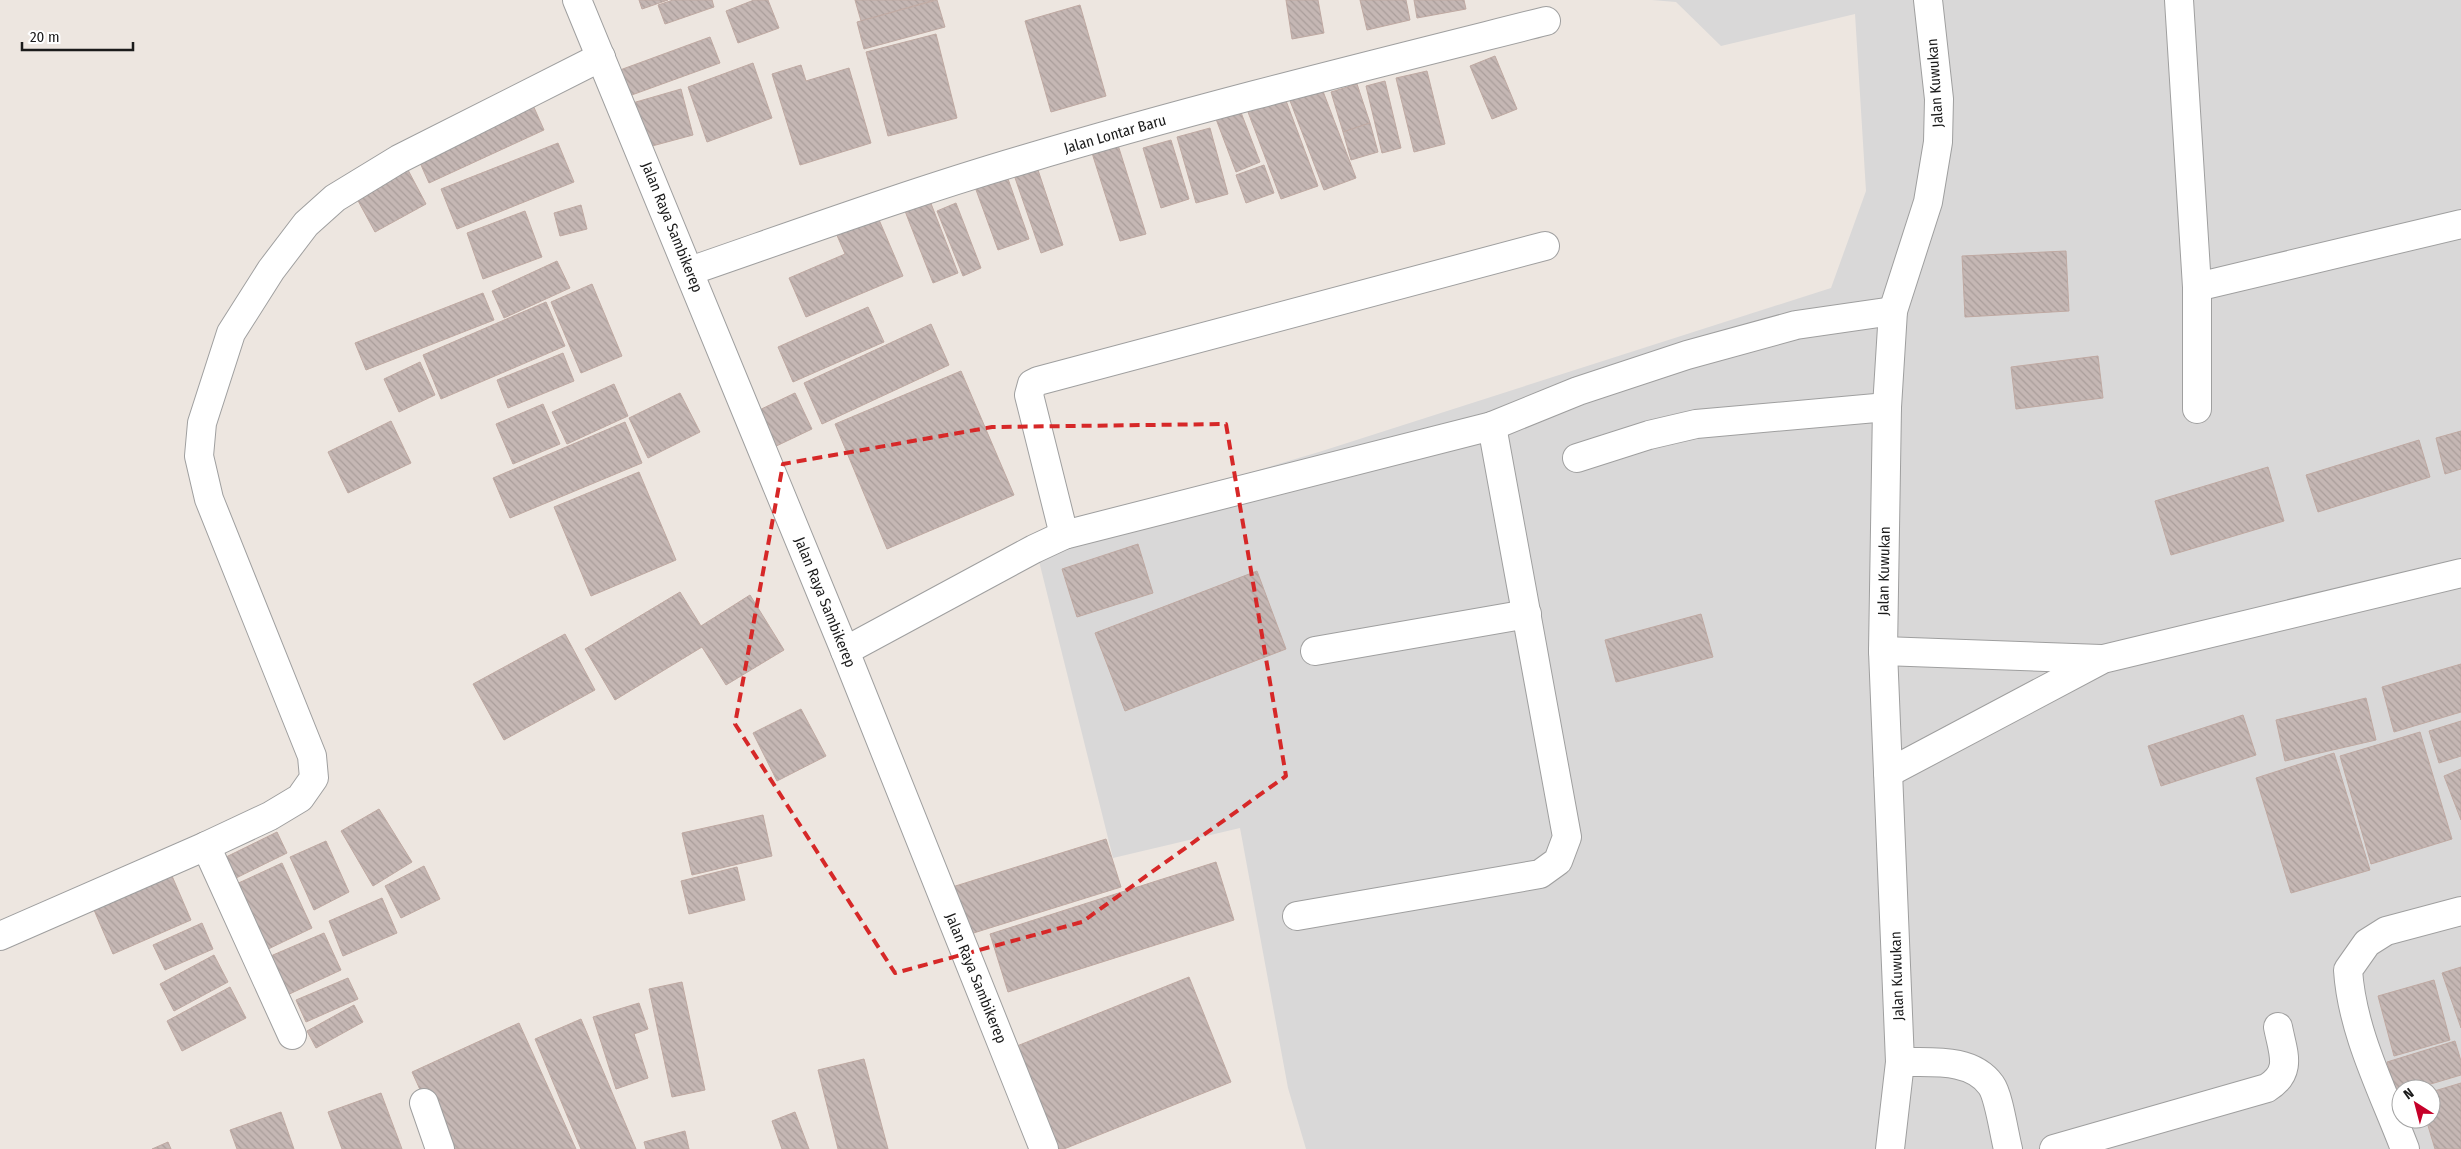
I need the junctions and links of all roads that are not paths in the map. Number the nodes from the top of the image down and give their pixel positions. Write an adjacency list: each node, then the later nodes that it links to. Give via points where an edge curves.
1 (577, 0): 5 (street, Jalan Raya Sambikerep)
2 (1928, 0): 10 (street, Jalan Kuwukan, via 1938,99 1938,142 1928,202)
3 (2180, 0): 9 (street)
4 (1546, 21): 8 (street, Jalan Lontar Baru, via 1281,87 1022,160 915,193)
5 (601, 57): 8 (street, Jalan Raya Sambikerep); 23 (street, via 399,160 335,198 300,232 271,270 232,333 202,423 199,456 209,499 312,756 314,778 300,798)
6 (2461, 224): 9 (street)
7 (1545, 246): 15 (street, via 1038,381 1029,389 1029,395)
8 (690, 271): 19 (street, Jalan Raya Sambikerep)
9 (2197, 287): 12 (street)
10 (1893, 311): 11 (street, Jalan Kuwukan); 13 (street, via 1796,325 1687,355 1578,391)
11 (1886, 407): 14 (street, via 1696,424); 20 (street, Jalan Kuwukan)
12 (2197, 409)
13 (1492, 426): 15 (street); 17 (street)
14 (1577, 458)
15 (1064, 536): 19 (street)
16 (2461, 573): 21 (street)
17 (1527, 614): 18 (street); 25 (street, via 1567,837 1558,861 1540,874)
18 (1315, 650)
19 (845, 651): 32 (street, Jalan Raya Sambikerep)
20 (1883, 651): 21 (street); 22 (street, Jalan Kuwukan)
21 (2103, 659): 22 (street)
22 (1888, 773): 29 (street, Jalan Kuwukan)
23 (206, 846): 26 (street); 28 (street)
24 (2461, 911): 36 (street, via 2386,931 2367,943 2348,970 2356,1021)
25 (1297, 916)
26 (0, 936)
27 (2278, 1027): 35 (street, via 2285,1068 2279,1081 2267,1088)
28 (292, 1035)
29 (1900, 1062): 33 (street, Jalan Kuwukan); 34 (street, via 1965,1065 1980,1075 1991,1085)
30 (424, 1102): 31 (street)
31 (440, 1149)
32 (1044, 1149)
33 (1890, 1149)
34 (2008, 1149)
35 (2054, 1149)
36 (2405, 1149)

